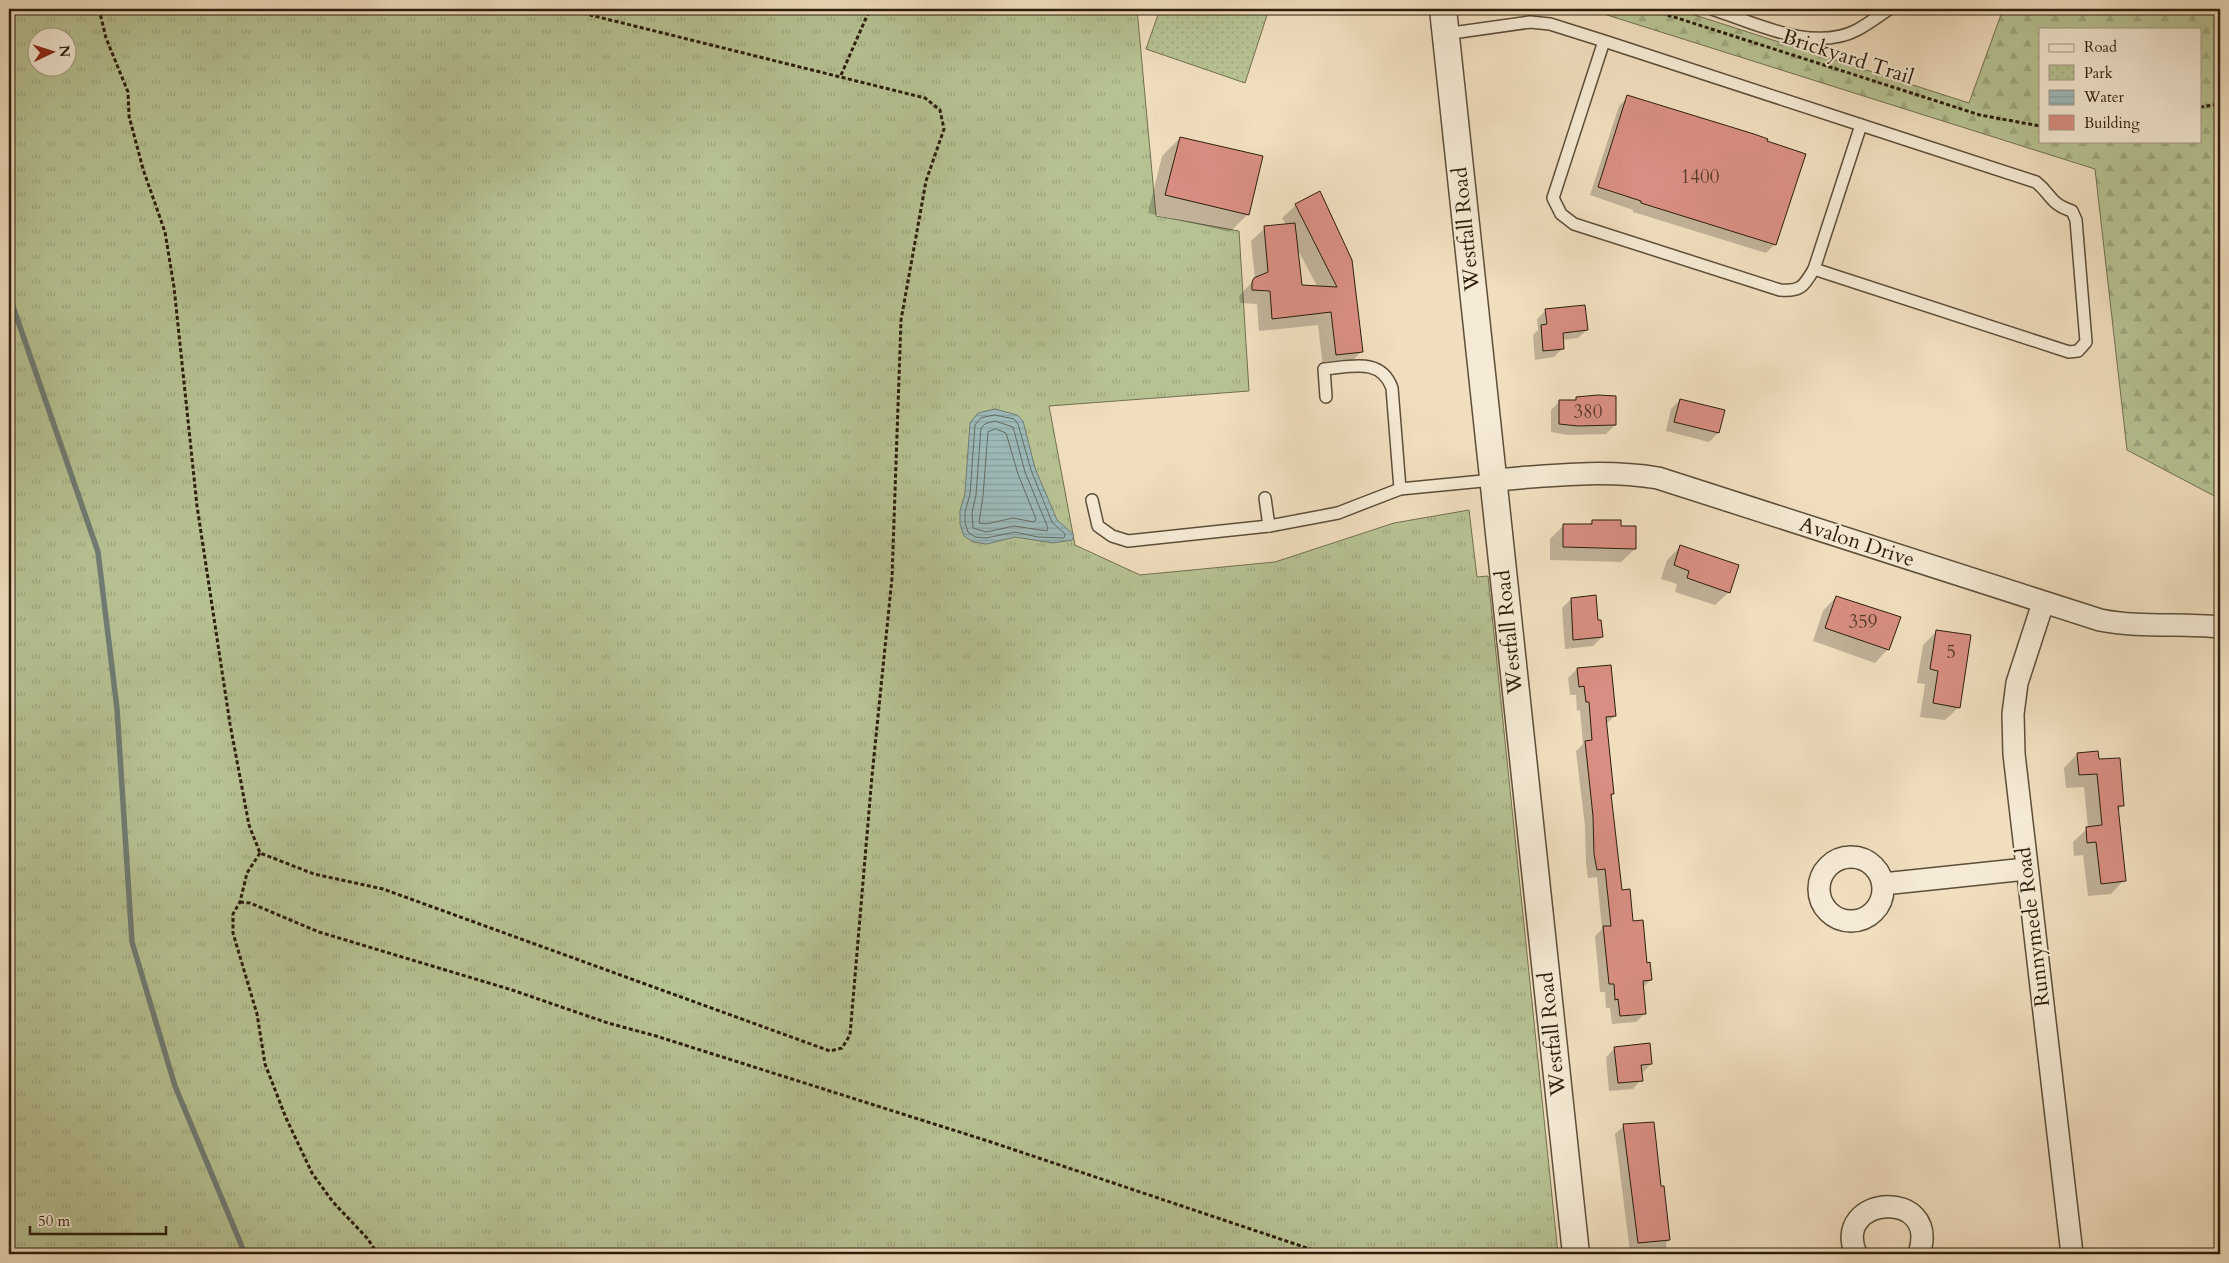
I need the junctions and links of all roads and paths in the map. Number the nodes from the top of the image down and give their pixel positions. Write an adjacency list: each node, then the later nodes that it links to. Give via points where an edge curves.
1 (99, 9): 23 (path, via 106,38 128,92 129,116 142,169 165,232 174,287 197,506 230,724 249,825)
2 (566, 9): 9 (path)
3 (870, 9): 9 (path)
4 (1649, 9): 13 (path, Brickyard Trail, via 1980,115)
5 (1712, 9): 6 (lane, via 1776,30 1831,38 1856,30)
6 (1889, 9)
7 (1444, 21): 8 (lane, via 1550,24); 16 (street, Westfall Road)
8 (1604, 41): 12 (lane); 14 (lane, via 1553,198 1561,214 1574,224 1780,290 1791,291 1803,286)
9 (841, 75): 23 (path, via 925,98 940,110 944,129 926,181 901,320 892,578 850,1035 842,1048 830,1050 383,889 314,874)
10 (2220, 104): 11 (path)
11 (2202, 107)
12 (1861, 125): 14 (lane); 14 (lane, via 2036,182 2058,207 2072,212 2076,220 2086,342 2078,351 2069,352)
13 (2039, 126)
14 (1814, 269)
15 (1326, 397): 17 (lane, via 1324,368 1371,366 1388,376 1392,388)
16 (1492, 480): 17 (lane); 21 (street, Avalon Drive, via 1600,472 1658,478); 29 (street, Westfall Road)
17 (1400, 488): 20 (lane, via 1338,513)
18 (1265, 498): 20 (lane)
19 (1092, 500): 20 (lane, via 1098,526 1112,536 1128,541)
20 (1269, 526)
21 (2043, 603): 22 (street, Avalon Drive, via 2125,625); 24 (street, Runnymede Road, via 2017,683 2013,714)
22 (2220, 627)
23 (260, 853): 26 (path, via 247,873)
24 (2026, 869): 25 (street); 32 (street, Runnymede Road)
25 (1883, 884)
26 (240, 902): 27 (path, via 233,914 233,934 256,1014 266,1064 286,1118 312,1172); 28 (path, via 250,903 319,932 982,1139)
27 (378, 1254)
28 (1325, 1254)
29 (1576, 1254)
30 (1856, 1254): 31 (street, via 1852,1241 1859,1219 1878,1206 1890,1205 1911,1214 1918,1223 1922,1234)
31 (1919, 1254)
32 (2072, 1254)

